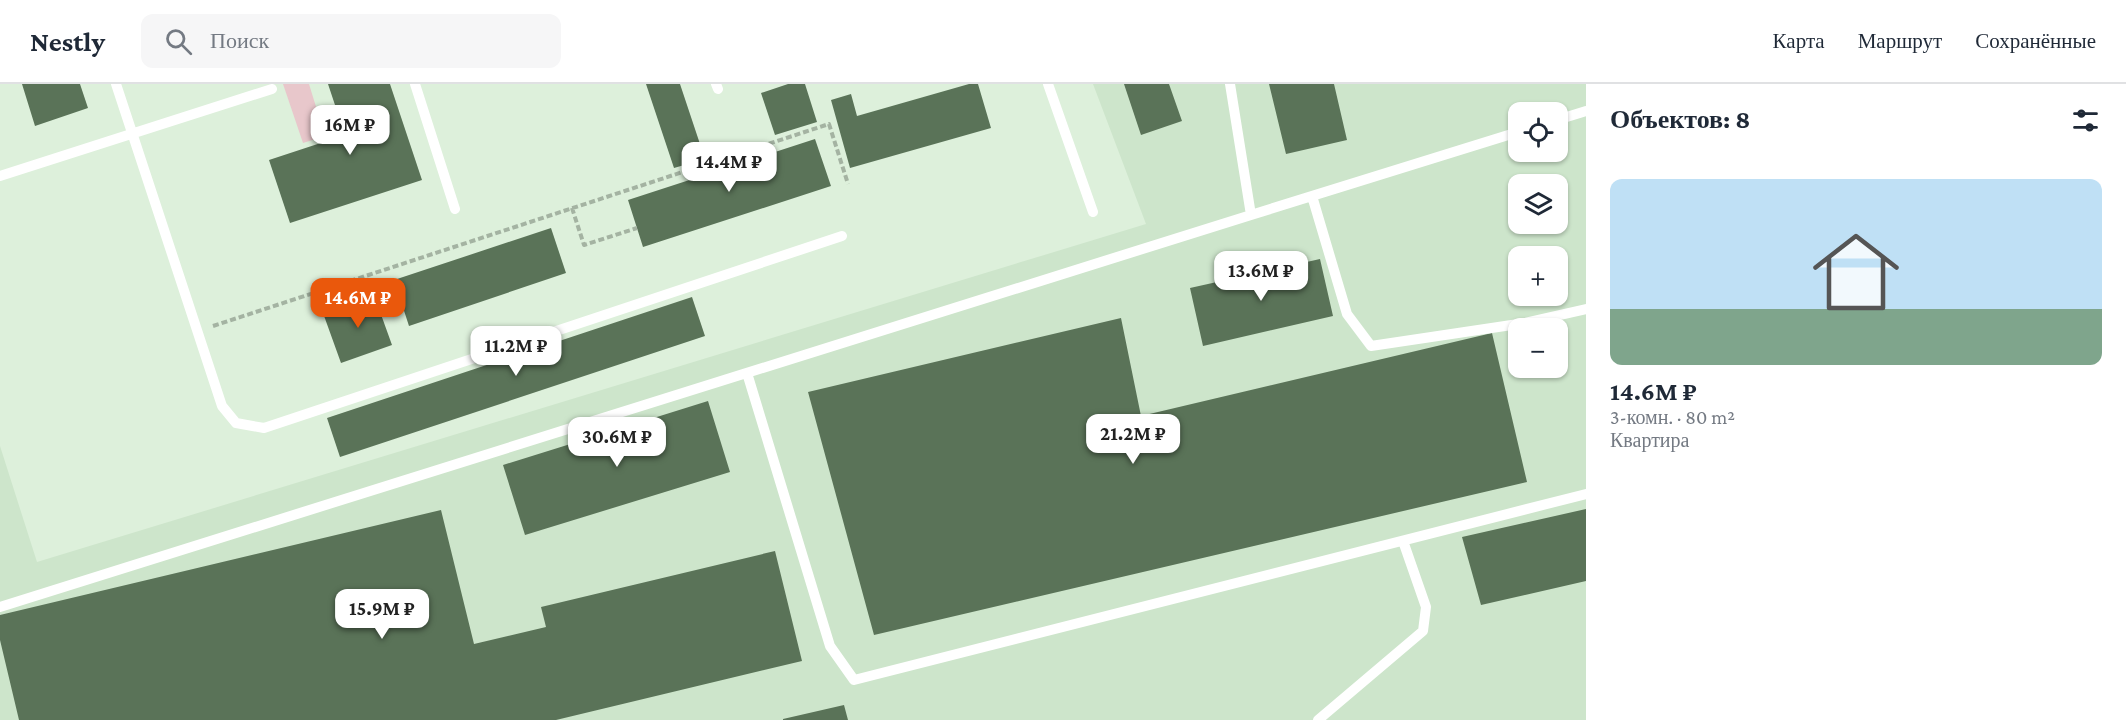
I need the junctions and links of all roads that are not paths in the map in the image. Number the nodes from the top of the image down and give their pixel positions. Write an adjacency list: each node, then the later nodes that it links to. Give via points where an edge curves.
1 (116, 84): 8 (lane)
2 (415, 84): 12 (lane)
3 (1048, 84): 13 (lane)
4 (1230, 84): 14 (lane)
5 (272, 89): 8 (lane)
6 (1586, 111): 7 (lane)
7 (1568, 117)
8 (132, 132): 10 (lane); 15 (lane, via 222,406 236,423 264,428)
9 (1508, 135): 11 (lane)
10 (0, 176)
11 (1312, 196): 14 (lane); 16 (lane, via 1347,314 1371,346 1525,323)
12 (456, 209)
13 (1093, 212)
14 (1251, 215): 17 (lane)
15 (842, 236)
16 (1586, 309)
17 (747, 373): 19 (lane, via 830,646 854,680); 20 (lane)
18 (1586, 494): 19 (lane)
19 (1403, 541): 21 (lane, via 1426,607 1423,631)
20 (0, 607)
21 (1318, 720)

